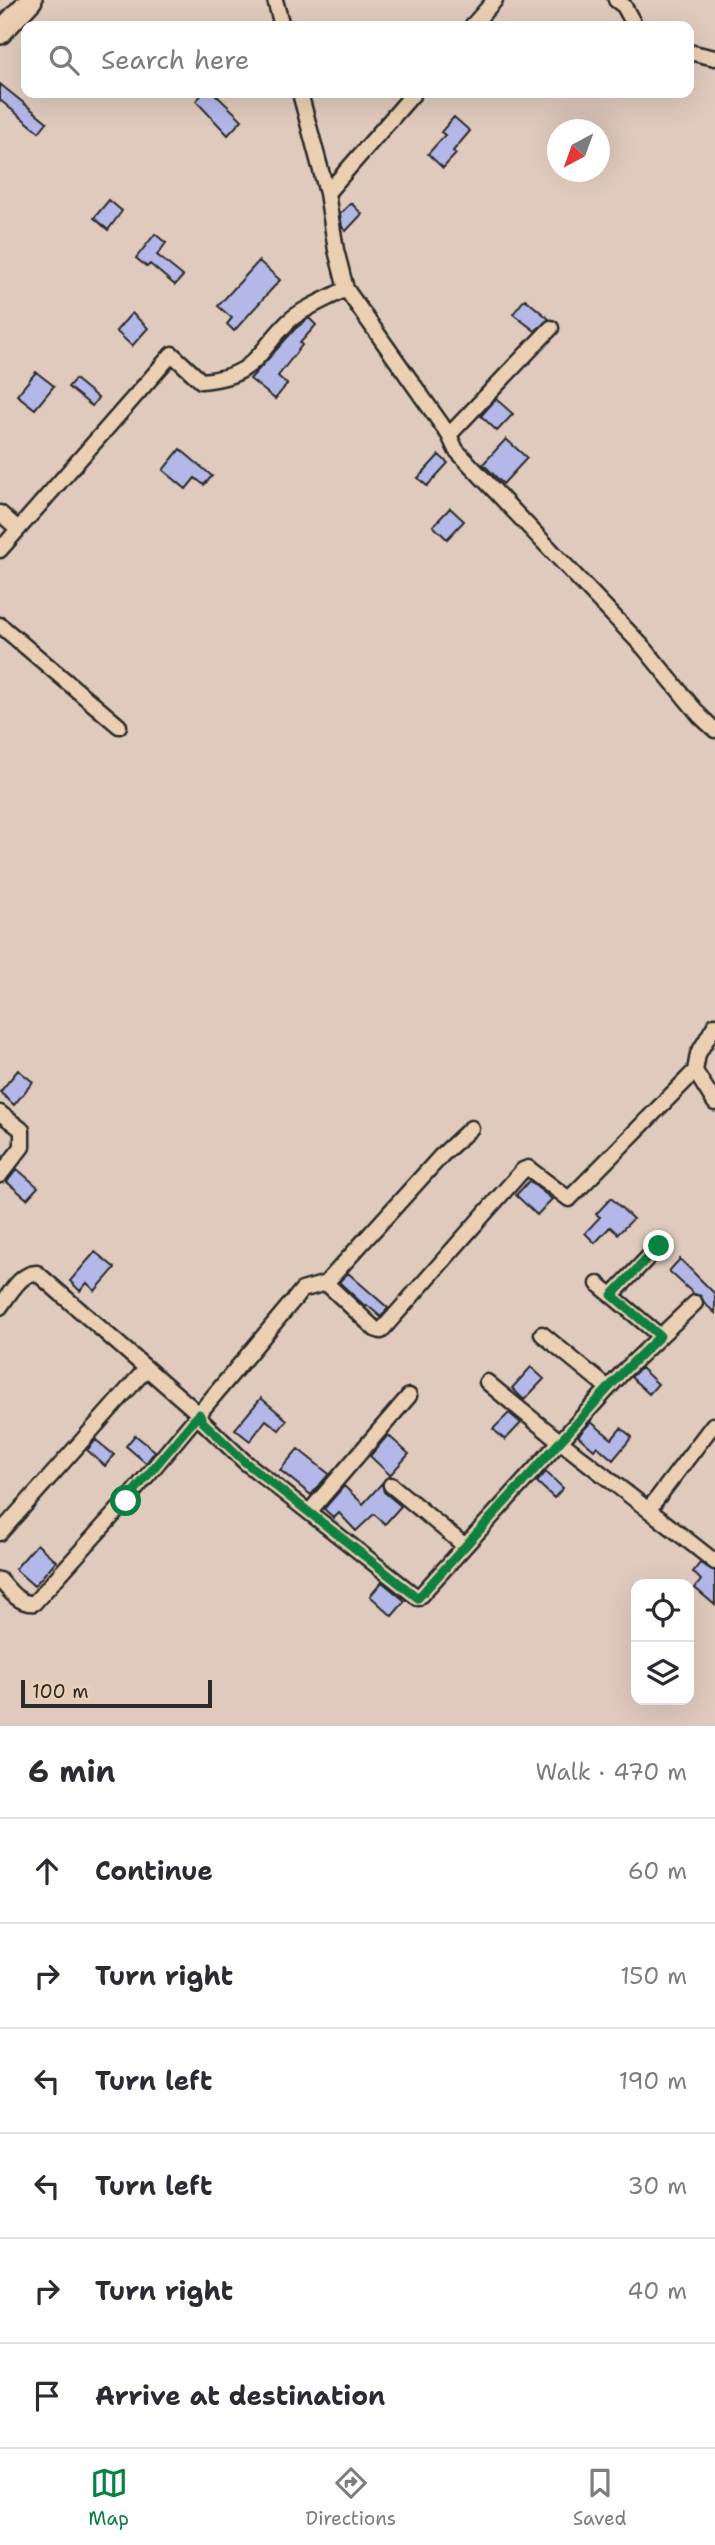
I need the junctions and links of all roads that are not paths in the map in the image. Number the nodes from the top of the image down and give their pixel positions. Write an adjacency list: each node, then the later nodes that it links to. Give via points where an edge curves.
1 (32, 0): 8 (street)
2 (275, 0): 5 (street)
3 (495, 0): 6 (street)
4 (617, 0): 7 (street)
5 (281, 21)
6 (476, 21)
7 (632, 21)
8 (0, 33)
9 (694, 53): 10 (street)
10 (715, 58)
11 (301, 98): 13 (street)
12 (410, 98): 13 (street)
13 (327, 193): 14 (street)
14 (346, 289): 16 (street); 18 (street, via 290,320 251,366 218,380 201,381 172,354)
15 (551, 328): 16 (street)
16 (449, 435): 22 (street, via 456,450)
17 (0, 513): 18 (street)
18 (18, 529): 19 (street)
19 (0, 550)
20 (0, 625): 21 (street)
21 (119, 726)
22 (714, 727)
23 (715, 1025): 24 (street, via 698,1054)
24 (695, 1071): 25 (street); 30 (street, via 569,1199 528,1168 523,1170 381,1331)
25 (715, 1103)
26 (0, 1112): 28 (street, via 22,1130 22,1147)
27 (471, 1128): 30 (street)
28 (0, 1175)
29 (659, 1246): 32 (street)
30 (326, 1283): 41 (street, via 302,1290)
31 (598, 1284): 32 (street)
32 (612, 1295): 36 (street)
33 (695, 1303): 36 (street)
34 (0, 1307): 37 (street, via 24,1277 37,1273)
35 (542, 1335): 39 (street)
36 (660, 1336): 39 (street)
37 (146, 1368): 41 (street); 47 (street)
38 (486, 1382): 43 (street)
39 (608, 1388): 43 (street)
40 (409, 1396): 46 (street)
41 (199, 1414): 46 (street, via 245,1462); 50 (street, via 34,1603 17,1598)
42 (713, 1425): 45 (street)
43 (559, 1443): 45 (street); 48 (street)
44 (391, 1485): 48 (street)
45 (649, 1509): 49 (street)
46 (309, 1512): 48 (street, via 418,1598)
47 (0, 1532)
48 (465, 1546)
49 (715, 1562)
50 (0, 1580)

